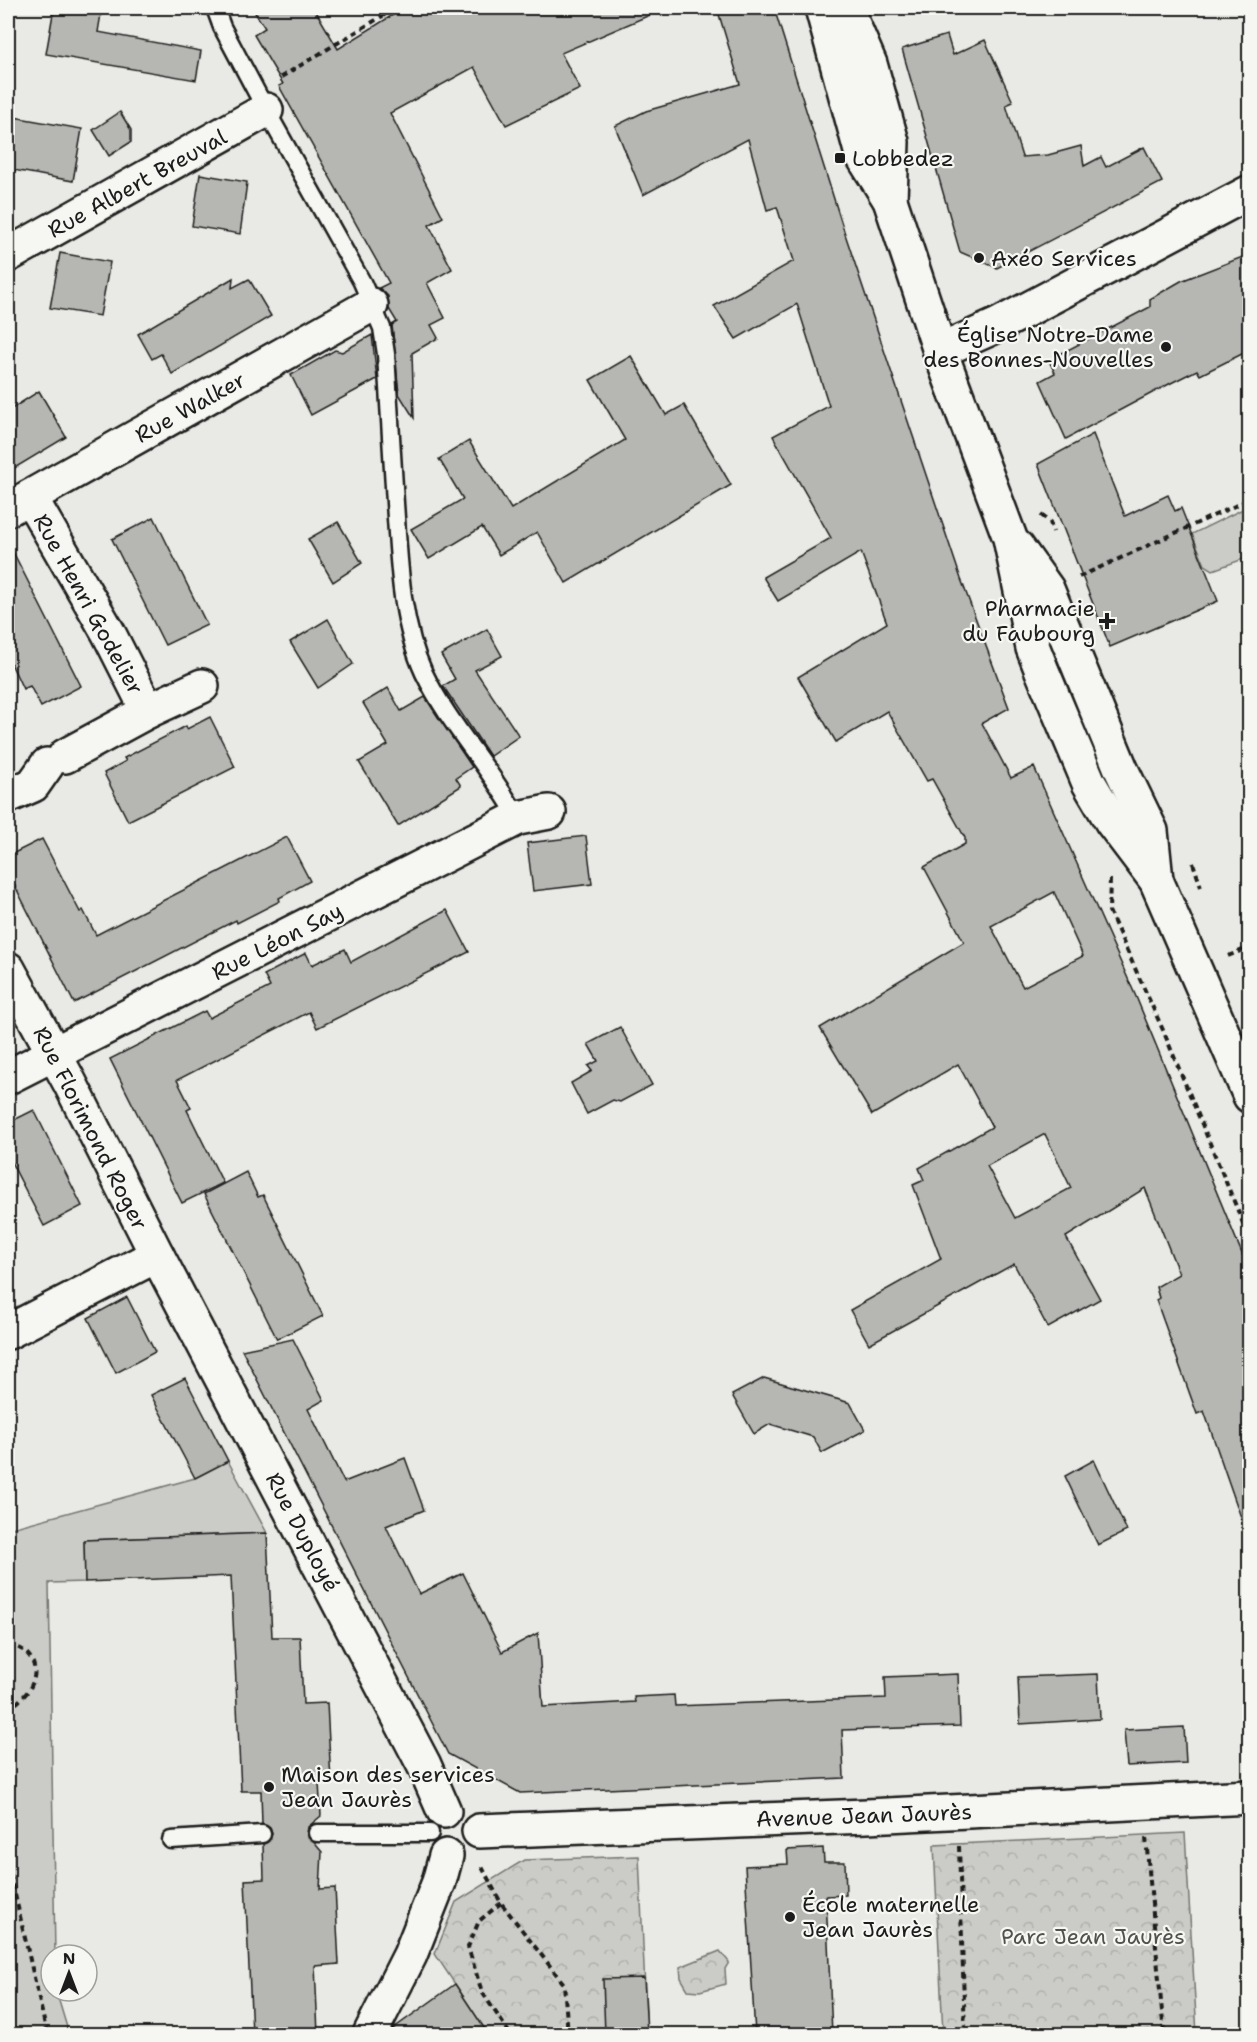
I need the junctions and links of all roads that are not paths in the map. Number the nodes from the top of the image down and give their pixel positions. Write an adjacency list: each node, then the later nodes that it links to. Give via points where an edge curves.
1 (215, 8): 4 (lane)
2 (822, 8): 6 (street, via 862,155)
3 (846, 8): 6 (street, via 870,64 892,142)
4 (262, 100): 7 (street, Rue Albert Breuval); 8 (lane)
5 (1250, 192): 9 (street, via 998,325)
6 (890, 200): 9 (street)
7 (8, 255)
8 (371, 305): 10 (street, Rue Walker); 16 (lane, via 386,354 400,580 410,629 424,672 457,729)
9 (940, 351): 11 (street)
10 (19, 503): 13 (street, Rue Henri Godelier, via 108,632)
11 (1010, 538): 17 (street, via 1047,589 1121,770 1151,831); 17 (street, via 1033,648 1073,748 1112,822)
12 (202, 686): 13 (street)
13 (148, 711): 14 (street, via 56,761 33,785)
14 (8, 796)
15 (549, 812): 16 (street, Rue Léon Say)
16 (518, 818): 19 (street, Rue Léon Say)
17 (1156, 880): 21 (street)
18 (8, 969): 19 (street, Rue Florimond Roger)
19 (54, 1054): 20 (street, Rue Léon Say); 22 (street, Rue Florimond Roger)
20 (8, 1077)
21 (1250, 1096)
22 (157, 1255): 23 (street); 27 (street, Rue Duployé, via 424,1765)
23 (8, 1332)
24 (1250, 1797): 27 (street, Avenue Jean Jaurès)
25 (316, 1833): 27 (lane)
26 (262, 1834): 28 (lane)
27 (454, 1836): 29 (street, via 410,1955)
28 (171, 1839)
29 (370, 2034)

